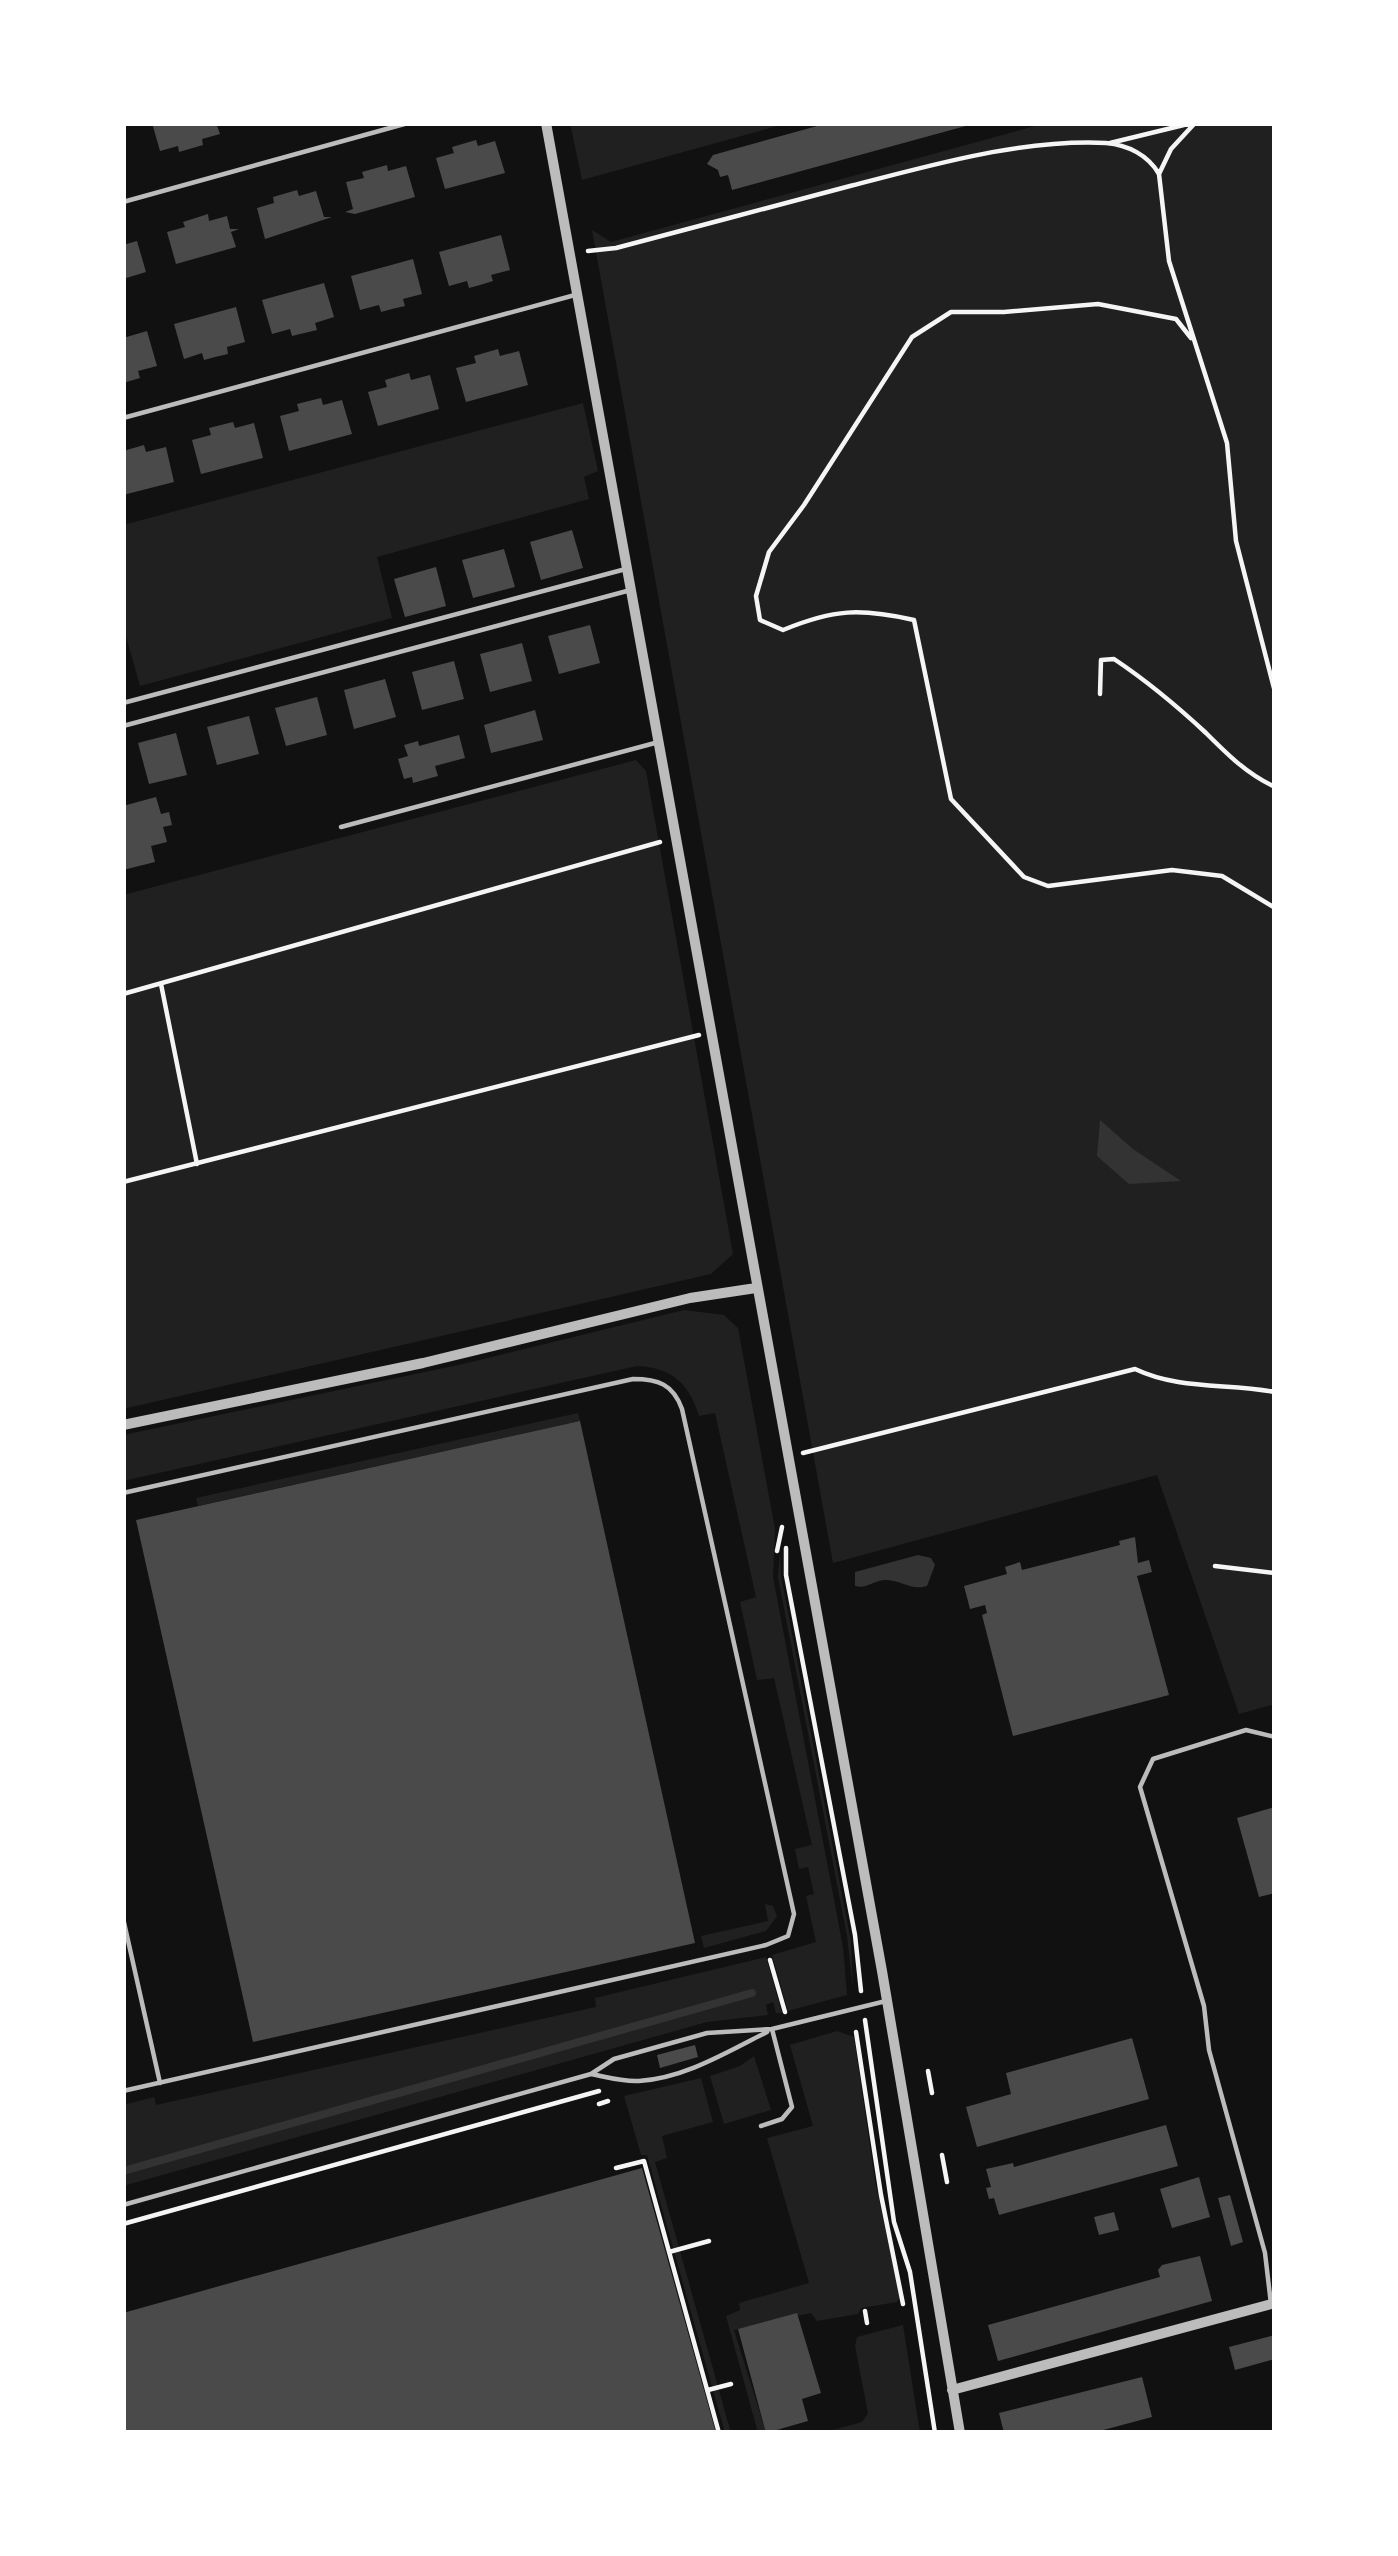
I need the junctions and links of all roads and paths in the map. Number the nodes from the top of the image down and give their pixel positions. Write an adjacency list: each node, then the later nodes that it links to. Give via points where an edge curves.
1 (408, 123): 6 (lane)
2 (546, 123): 7 (street)
3 (1194, 123): 4 (path); 5 (path)
4 (1109, 143): 5 (path, via 1134,150); 7 (path, via 1020,147 926,166 616,248)
5 (1159, 175): 9 (path, via 1169,261)
6 (123, 202)
7 (570, 253): 8 (street)
8 (578, 294): 10 (lane); 11 (street)
9 (1191, 338): 13 (path, via 1227,443 1236,541); 21 (path, via 1176,319 1098,304 951,312 911,337 769,552 756,596 760,620 783,629 854,609 914,620 951,799 1024,877 1048,886 1172,870 1222,876)
10 (123, 418)
11 (628, 569): 12 (street); 15 (lane)
12 (632, 590): 16 (lane); 17 (street)
13 (1275, 692)
14 (1100, 694): 18 (path, via 1101,660 1114,659)
15 (123, 703)
16 (123, 726)
17 (659, 742): 19 (lane); 20 (street)
18 (1275, 787)
19 (341, 827)
20 (675, 838): 22 (path); 24 (street)
21 (1275, 908)
22 (161, 984): 23 (path); 25 (path)
23 (123, 994)
24 (710, 1032): 25 (path); 27 (street)
25 (197, 1164): 26 (path)
26 (123, 1182)
27 (756, 1288): 29 (street); 30 (street)
28 (1275, 1392): 30 (path, via 1162,1382 1135,1370)
29 (123, 1425)
30 (786, 1458): 41 (street)
31 (123, 1493): 39 (lane, via 633,1379 666,1384 682,1409 794,1914 788,1936)
32 (782, 1527): 33 (path)
33 (777, 1551)
34 (787, 1551): 40 (path)
35 (1215, 1566): 36 (path)
36 (1275, 1574)
37 (1275, 1737): 62 (lane, via 1246,1730 1154,1759 1140,1787 1204,2006)
38 (123, 1918): 48 (lane)
39 (766, 1945): 42 (path); 48 (lane)
40 (859, 1981)
41 (887, 2001): 43 (lane); 68 (street)
42 (784, 2012)
43 (772, 2029): 47 (lane, via 707,2033 614,2059); 47 (lane, via 672,2073 638,2081); 54 (lane, via 792,2107)
44 (856, 2032): 63 (path)
45 (867, 2036): 70 (path)
46 (928, 2071): 51 (path)
47 (591, 2074): 58 (lane)
48 (160, 2083): 50 (lane)
49 (611, 2090): 59 (path)
50 (123, 2091)
51 (932, 2093)
52 (608, 2101): 53 (path)
53 (598, 2104)
54 (761, 2126)
55 (942, 2155): 57 (path)
56 (616, 2168): 61 (path, via 644,2161)
57 (947, 2182)
58 (123, 2206)
59 (123, 2224)
60 (709, 2241): 61 (path)
61 (669, 2252): 67 (path)
62 (1273, 2303): 68 (street)
63 (903, 2304)
64 (865, 2312): 65 (path)
65 (866, 2323)
66 (731, 2384): 67 (path)
67 (708, 2390): 69 (path)
68 (952, 2390): 71 (street)
69 (719, 2433)
70 (935, 2433)
71 (960, 2433)

